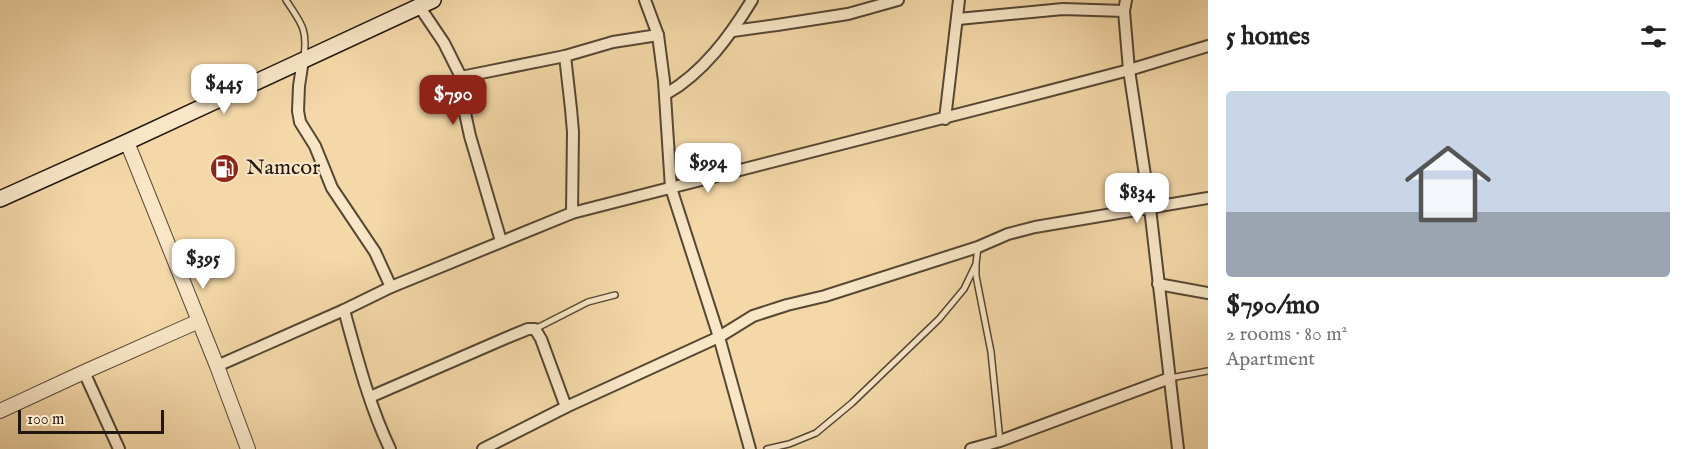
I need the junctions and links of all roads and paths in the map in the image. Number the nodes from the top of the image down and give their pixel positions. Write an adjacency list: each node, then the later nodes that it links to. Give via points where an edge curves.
1 (286, 0): 14 (lane, via 303,26)
2 (645, 0): 11 (street)
3 (752, 0): 10 (street)
4 (959, 0): 9 (street)
5 (891, 1): 10 (street, via 848,14)
6 (426, 3): 14 (main road); 16 (street)
7 (1062, 5): 8 (street); 9 (street)
8 (1125, 6): 15 (street)
9 (958, 19): 18 (street)
10 (733, 31): 17 (street, via 691,78)
11 (658, 35): 13 (street, via 613,42); 17 (street)
12 (1208, 46): 15 (street)
13 (565, 56): 16 (street); 24 (street, via 572,120)
14 (303, 60): 19 (main road); 29 (street, via 298,86 300,122 315,146 332,188 375,252)
15 (1129, 70): 18 (street); 23 (street)
16 (461, 77): 25 (street, via 470,136)
17 (666, 94): 20 (street)
18 (945, 119): 20 (street)
19 (127, 142): 22 (main road); 33 (street)
20 (671, 188): 24 (street); 35 (street)
21 (1208, 198): 23 (street)
22 (0, 199)
23 (1150, 208): 26 (street, via 1035,226); 28 (street)
24 (572, 213): 25 (street)
25 (501, 242): 29 (street)
26 (978, 247): 27 (lane); 35 (street, via 753,316)
27 (976, 264): 43 (lane, via 991,352); 49 (lane, via 964,289 939,319 852,403 816,433)
28 (1158, 284): 30 (street); 39 (street)
29 (391, 287): 32 (street)
30 (1208, 293)
31 (615, 295): 34 (lane, via 588,302)
32 (344, 310): 36 (street); 40 (street)
33 (199, 321): 36 (street); 38 (street)
34 (535, 329): 40 (street); 41 (street)
35 (719, 336): 41 (street); 48 (street)
36 (217, 366): 45 (street)
37 (1208, 371): 39 (lane)
38 (84, 372): 42 (street); 44 (street)
39 (1170, 378): 43 (street); 51 (street)
40 (370, 397): 46 (street)
41 (566, 407): 47 (street)
42 (0, 411)
43 (1000, 441): 50 (street)
44 (120, 449)
45 (248, 449)
46 (390, 449)
47 (483, 449)
48 (750, 449)
49 (767, 449)
50 (971, 449)
51 (1178, 449)

